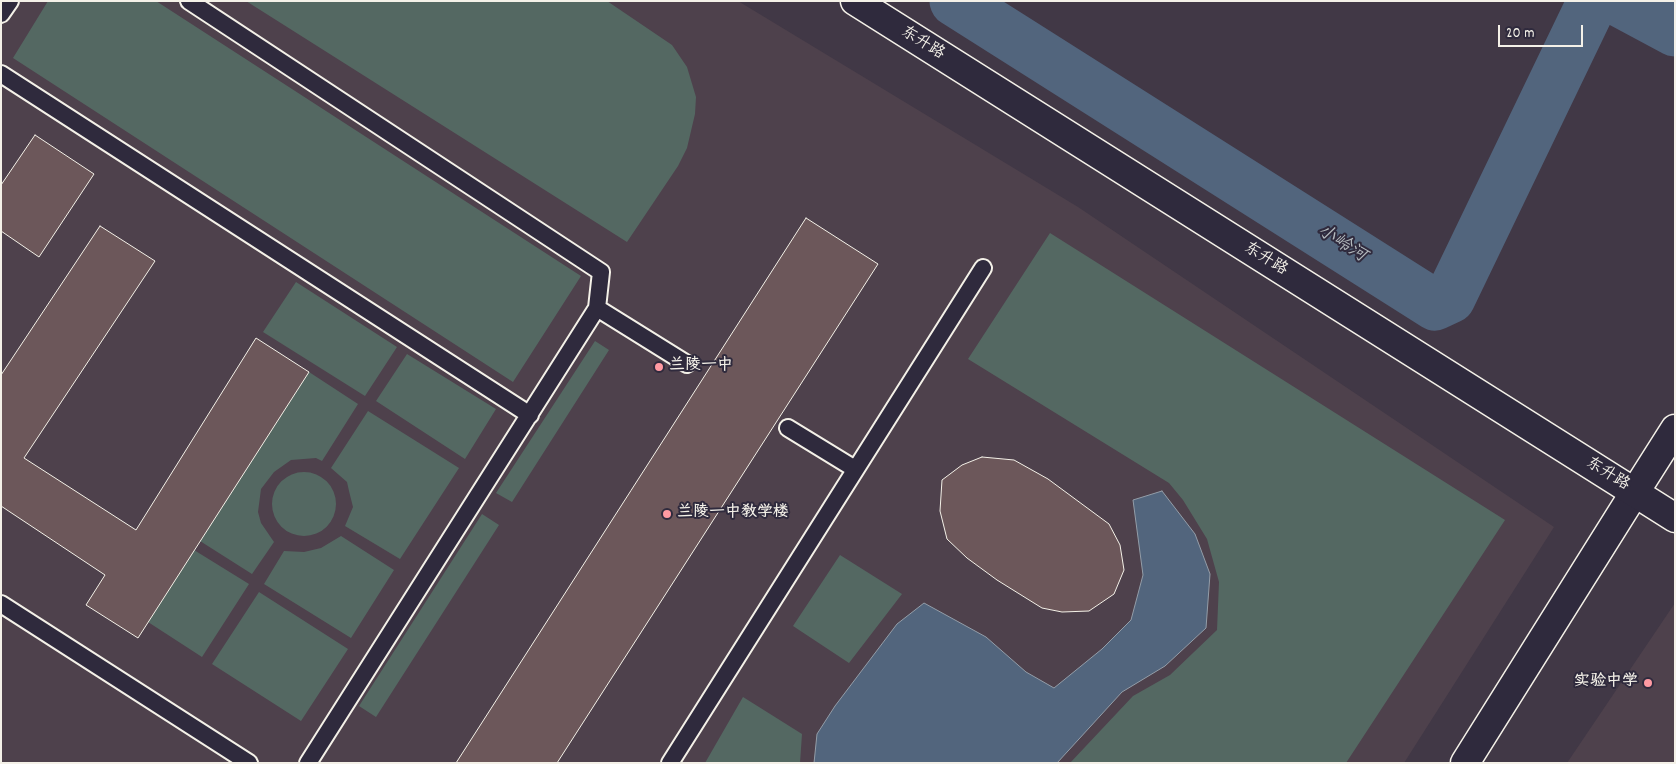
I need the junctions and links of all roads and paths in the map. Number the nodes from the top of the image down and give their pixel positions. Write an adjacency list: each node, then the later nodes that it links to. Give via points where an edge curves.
1 (10, 1): 4 (lane)
2 (189, 1): 7 (lane, via 600,272)
3 (854, 1): 13 (street, 东升路)
4 (1, 14)
5 (1, 74): 9 (lane)
6 (982, 268): 12 (lane)
7 (597, 308): 8 (lane); 9 (lane)
8 (687, 364)
9 (530, 415): 17 (lane)
10 (788, 428): 12 (lane)
11 (1675, 429): 13 (street)
12 (855, 469): 18 (lane)
13 (1634, 492): 14 (street, 东升路); 19 (street)
14 (1675, 518)
15 (1, 604): 16 (lane)
16 (249, 763)
17 (308, 763)
18 (670, 763)
19 (1465, 763)

